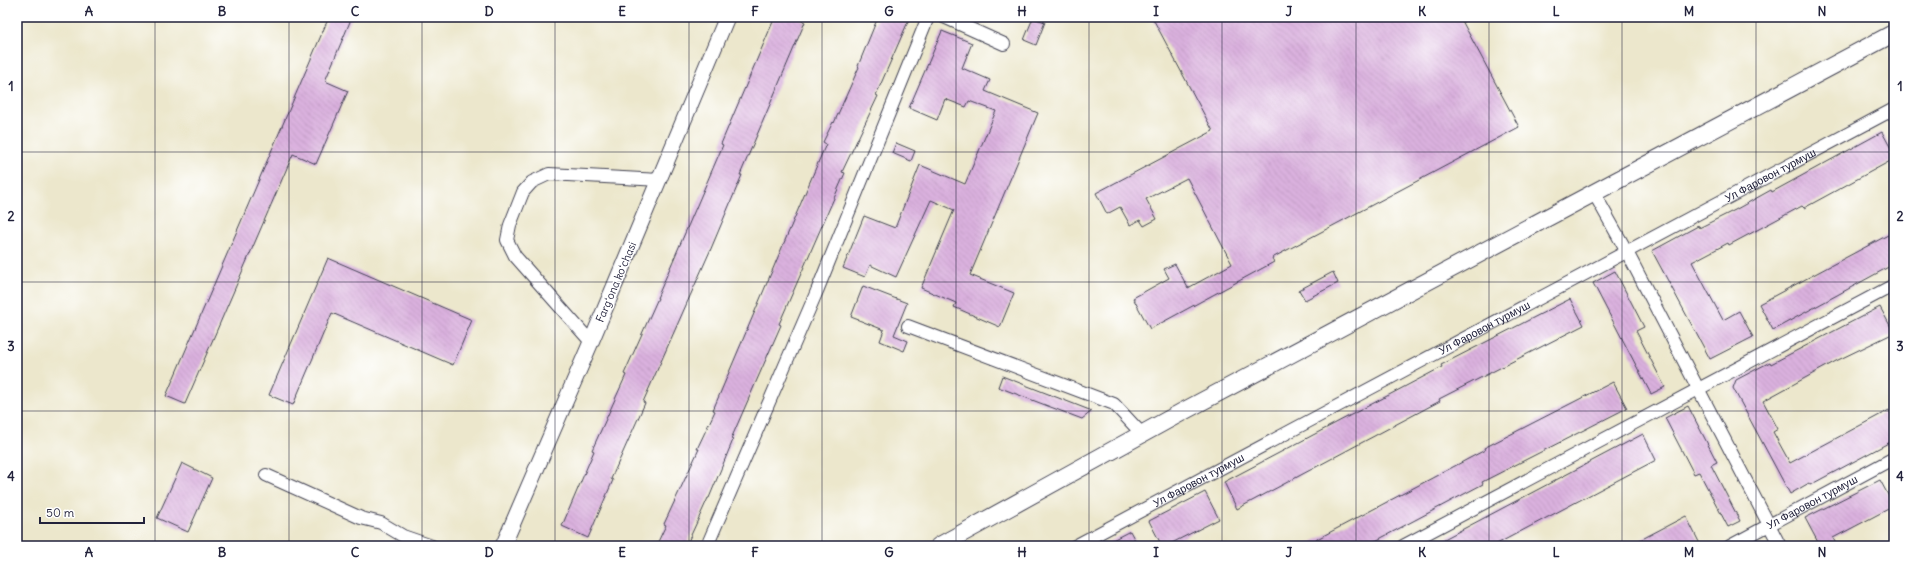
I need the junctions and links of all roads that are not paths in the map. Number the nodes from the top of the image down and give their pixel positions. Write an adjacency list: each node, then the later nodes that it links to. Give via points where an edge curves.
1 (727, 17): 7 (street, Fargʻona koʻchasi)
2 (928, 17): 20 (street, via 817,291)
3 (944, 17): 5 (street)
4 (1894, 33): 8 (main road)
5 (1004, 44)
6 (1894, 109): 9 (street, Ул Фаровон турмуш)
7 (660, 180): 12 (street, Fargʻona koʻchasi); 12 (street, via 549,174 532,182 523,192 507,240 515,256)
8 (1594, 193): 9 (street); 14 (main road)
9 (1627, 252): 13 (street); 22 (street, Ул Фаровон турмуш)
10 (1894, 285): 13 (street)
11 (908, 326): 14 (street, via 1114,404)
12 (591, 342): 19 (street, Fargʻona koʻchasi)
13 (1698, 389): 17 (street); 23 (street)
14 (1142, 434): 21 (main road)
15 (1894, 458): 17 (street, Ул Фаровон турмуш)
16 (266, 476): 18 (street, via 361,518 381,523 403,536)
17 (1768, 526): 24 (street, Ул Фаровон турмуш); 25 (street)
18 (432, 546)
19 (503, 546)
20 (707, 546)
21 (939, 546)
22 (1075, 546)
23 (1403, 546)
24 (1730, 546)
25 (1780, 546)

